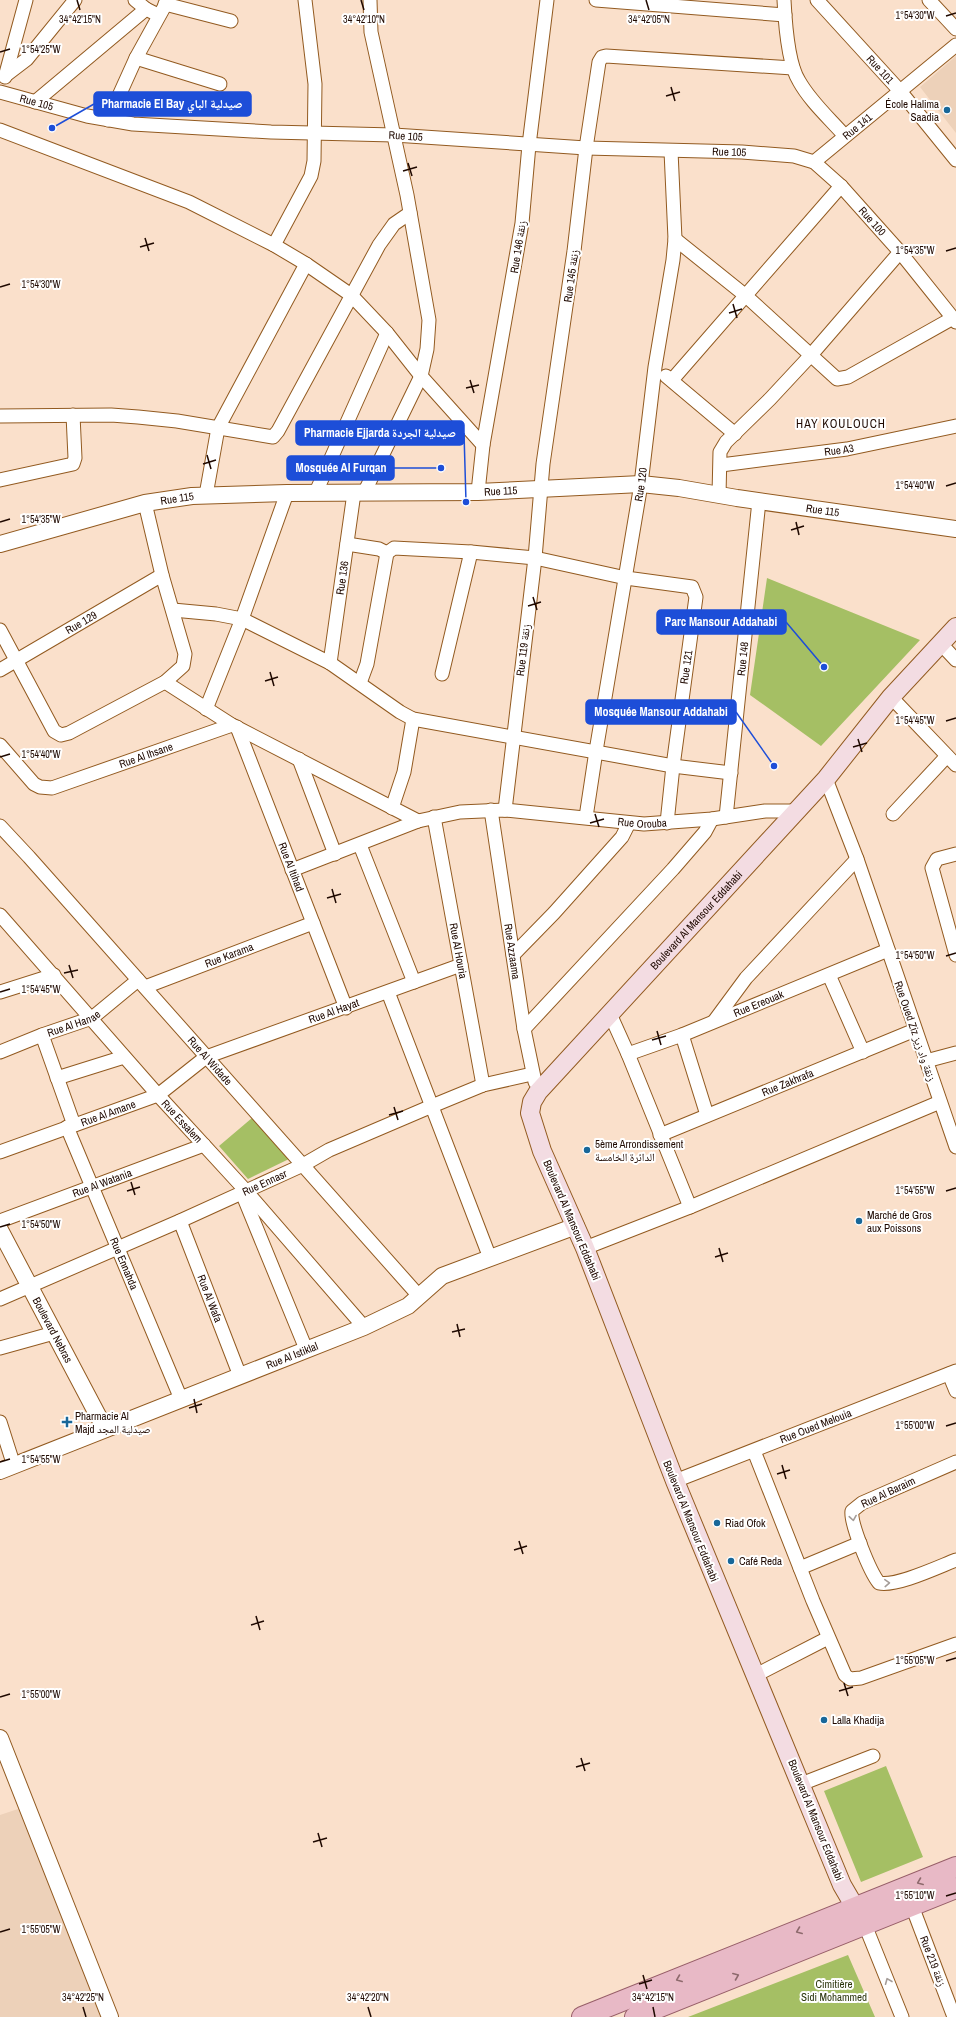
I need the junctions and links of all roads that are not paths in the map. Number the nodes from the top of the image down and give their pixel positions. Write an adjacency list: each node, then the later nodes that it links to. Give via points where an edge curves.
1 (26, 0): 19 (street)
2 (75, 0): 19 (street, via 26,60)
3 (135, 0): 12 (street)
4 (305, 0): 26 (street, via 315,84)
5 (370, 0): 27 (street, Rue 136, via 371,32)
6 (547, 0): 29 (street, Rue 146 زنقة)
7 (596, 0): 13 (street)
8 (784, 0): 13 (street)
9 (817, 0): 21 (street, Rue 101)
10 (929, 0): 15 (street)
11 (164, 6): 12 (street); 14 (street); 17 (street)
12 (146, 9): 23 (street)
13 (785, 15): 18 (street)
14 (231, 21)
15 (956, 29)
16 (956, 45): 21 (street, Rue 141)
17 (136, 58): 20 (street); 24 (street)
18 (793, 68): 28 (street, via 804,88); 30 (street, Rue 145 زنقة, via 602,57 599,62)
19 (6, 75): 22 (street)
20 (220, 84)
21 (900, 91): 28 (street, Rue 141); 32 (street, Rue 101)
22 (0, 92): 23 (street, Rue 105)
23 (35, 102): 24 (street, Rue 105)
24 (108, 120): 26 (street, Rue 105, via 169,126)
25 (0, 130): 37 (street, via 189,202)
26 (315, 133): 27 (street, Rue 105); 37 (street, via 312,173)
27 (394, 135): 29 (street, Rue 105); 35 (street, Rue 136)
28 (844, 135): 33 (street, Rue 141)
29 (529, 145): 30 (street, Rue 105); 53 (street, Rue 146 زنقة, via 521,230)
30 (586, 148): 31 (street, Rue 105); 57 (street, Rue 145 زنقة)
31 (671, 151): 33 (street, Rue 105, via 783,154); 36 (street, Rue 120)
32 (956, 160)
33 (814, 162): 34 (street, Rue 100)
34 (841, 186): 38 (street, Rue 100); 41 (street)
35 (410, 213): 40 (street, via 388,231); 46 (street, Rue 136, via 428,305 427,349)
36 (675, 239): 41 (street); 45 (street, Rue 120)
37 (274, 245): 39 (street)
38 (900, 252): 42 (street, Rue 100); 44 (street)
39 (306, 264): 40 (street); 51 (street)
40 (351, 295): 43 (street); 51 (street, via 275,436 270,438)
41 (746, 296): 44 (street); 47 (street)
42 (954, 320): 44 (street, via 840,380 834,378)
43 (387, 333): 46 (street); 58 (street)
44 (811, 355): 52 (street)
45 (655, 367): 47 (street); 56 (street, Rue 120)
46 (421, 376): 53 (street); 61 (street, Rue 136)
47 (672, 380): 52 (street)
48 (73, 415): 49 (street); 51 (street, via 138,417); 55 (street, via 73,464)
49 (0, 416)
50 (956, 426): 54 (street, Rue A3, via 847,449)
51 (218, 428): 62 (street)
52 (735, 434): 54 (street, via 722,447)
53 (483, 445): 59 (street, Rue 146 زنقة)
54 (721, 465): 63 (street)
55 (0, 480)
56 (641, 484): 57 (street, Rue 115); 63 (street, Rue 115); 73 (street, Rue 120)
57 (541, 489): 59 (street, Rue 115); 71 (street, Rue 119 زنقة)
58 (316, 492): 60 (street, Rue 115); 61 (street, Rue 115)
59 (478, 492): 61 (street, Rue 115)
60 (287, 493): 62 (street, Rue 115); 75 (street)
61 (359, 493): 68 (street, Rue 136)
62 (206, 495): 65 (street, Rue 115)
63 (719, 495): 64 (street, Rue 115)
64 (759, 501): 66 (street, Rue 115); 97 (street, Rue 148)
65 (145, 503): 67 (street, Rue 115); 72 (street)
66 (956, 529)
67 (0, 544)
68 (347, 544): 70 (street, via 379,549); 81 (street, Rue 136)
69 (471, 552): 70 (street, via 397,548); 71 (street); 83 (street)
70 (387, 553): 85 (street, via 367,664)
71 (535, 558): 73 (street); 90 (street, Rue 119 زنقة)
72 (162, 575): 74 (street); 79 (street, Rue 129)
73 (626, 578): 92 (street, Rue 120); 96 (street, Rue 121, via 689,586 694,589 696,597)
74 (173, 610): 75 (street); 84 (street, via 184,644 185,661 177,673)
75 (242, 619): 81 (street); 87 (street)
76 (956, 627): 78 (main road, Boulevard Al Mansour Eddahabi)
77 (0, 630): 79 (street)
78 (941, 644): 80 (street); 86 (main road, Boulevard Al Mansour Eddahabi)
79 (17, 660): 82 (street, Rue 129); 84 (street, via 54,730 61,735)
80 (956, 660)
81 (330, 663): 85 (street)
82 (0, 670)
83 (442, 674)
84 (164, 682): 87 (street)
85 (360, 683): 88 (street)
86 (891, 697): 93 (street); 98 (main road, Boulevard Al Mansour Eddahabi)
87 (206, 709): 89 (street)
88 (413, 719): 90 (street); 99 (street, via 404,772)
89 (235, 726): 91 (street, Rue Al Ihsane, via 46,788 34,784); 94 (street); 115 (street, Rue Al Itihad)
90 (514, 736): 92 (street); 100 (street, Rue 119 زنقة)
91 (0, 746)
92 (596, 751): 96 (street); 104 (street, Rue 120)
93 (947, 756): 95 (street); 102 (street)
94 (299, 759): 99 (street); 112 (street)
95 (956, 765)
96 (673, 766): 97 (street); 109 (street, Rue 121)
97 (731, 773): 105 (street, Rue 148)
98 (826, 778): 101 (main road, Boulevard Al Mansour Eddahabi); 114 (street, Rue Oued Ziz زنقة واد زيز)
99 (392, 808): 107 (street)
100 (498, 810): 103 (street, Rue Orouba, via 460,812); 104 (street, Rue Orouba); 119 (street, Rue Azzaama)
101 (796, 812): 105 (street, Rue Orouba, via 765,811); 129 (main road, Boulevard Al Mansour Eddahabi)
102 (893, 814)
103 (434, 817): 107 (street, Rue Orouba); 121 (street, Rue Al Houria)
104 (586, 817): 108 (street, Rue Orouba)
105 (726, 817): 106 (street, Rue Orouba)
106 (712, 819): 109 (street, Rue Orouba); 132 (street, via 705,832 673,869)
107 (418, 822): 111 (street, Rue Orouba)
108 (629, 823): 109 (street, Rue Orouba); 119 (street, via 619,841)
109 (668, 823)
110 (1, 831): 125 (street, Rue Al Widade, via 30,857)
111 (360, 845): 112 (street, Rue Orouba); 124 (street)
112 (335, 854): 115 (street, Rue Orouba)
113 (956, 854): 120 (street, via 936,859 932,868)
114 (857, 859): 118 (street, Rue Oued Ziz زنقة واد زيز); 131 (street, via 746,978)
115 (292, 870): 117 (street, Rue Al Itihad)
116 (0, 915): 122 (street, Rue Essalem)
117 (313, 923): 125 (street, Rue Karama); 128 (street, Rue Al Itihad)
118 (888, 950): 123 (street, Rue Ereouak); 133 (street, Rue Oued Ziz زنقة واد زيز)
119 (513, 954): 132 (street, Rue Azzaama)
120 (956, 955)
121 (461, 965): 124 (street, Rue Al Hayat); 145 (street, Rue Al Houria)
122 (54, 975): 126 (street); 130 (street, Rue Essalem)
123 (829, 975): 131 (street, Rue Ereouak); 137 (street)
124 (414, 982): 127 (street, Rue Al Hayat)
125 (141, 983): 130 (street, Rue Al Hanae); 141 (street, Rue Al Widade)
126 (0, 992)
127 (388, 992): 128 (street, Rue Al Hayat); 149 (street)
128 (346, 1008): 141 (street, Rue Al Hayat)
129 (610, 1014): 139 (street); 146 (main road, Boulevard Al Mansour Eddahabi)
130 (92, 1018): 134 (street, Rue Al Hanae); 140 (street, Rue Essalem)
131 (715, 1020): 135 (street, Rue Ereouak)
132 (524, 1029): 143 (street, Rue Azzaama)
133 (915, 1030): 137 (street, Rue Zakhrafa); 142 (street, Rue Oued Ziz زنقة واد زيز)
134 (42, 1035): 136 (street, Rue Al Hanae); 144 (street, Rue Ennahda)
135 (682, 1035): 139 (street, Rue Ereouak); 150 (street)
136 (0, 1052)
137 (862, 1052): 150 (street, Rue Zakhrafa)
138 (956, 1053): 142 (street)
139 (628, 1054): 152 (street)
140 (124, 1057): 144 (street); 147 (street, Rue Essalem)
141 (206, 1057): 147 (street, Rue Al Amane); 156 (street, Rue Al Widade)
142 (926, 1061): 148 (street, Rue Oued Ziz زنقة واد زيز)
143 (532, 1074): 145 (street, Rue Ennasr); 146 (street, Rue Azzaama)
144 (57, 1078): 151 (street, Rue Ennahda)
145 (482, 1085): 149 (street, Rue Ennasr)
146 (538, 1092): 162 (main road, Boulevard Al Mansour Eddahabi, via 532,1102 530,1113 542,1151)
147 (158, 1095): 151 (street, Rue Al Amane); 153 (street, Rue Essalem)
148 (940, 1102): 154 (street, Rue Oued Ziz زنقة واد زيز); 159 (street)
149 (432, 1106): 156 (street, Rue Ennasr, via 329,1150); 166 (street)
150 (707, 1115): 152 (street, Rue Zakhrafa)
151 (71, 1126): 155 (street, Rue Al Amane); 157 (street, Rue Ennahda)
152 (660, 1135): 159 (street)
153 (204, 1145): 157 (street, Rue Al Watania); 158 (street, Rue Essalem)
154 (956, 1147)
155 (0, 1152)
156 (303, 1165): 158 (street, Rue Ennasr); 168 (street, Rue Al Widade)
157 (93, 1188): 160 (street, Rue Al Watania); 164 (street, Rue Ennahda)
158 (245, 1192): 161 (street, Rue Ennasr); 170 (street, Rue Essalem); 173 (street)
159 (690, 1207): 165 (street)
160 (0, 1221)
161 (180, 1221): 164 (street, Rue Ennasr); 175 (street, Rue Al Wafa)
162 (576, 1226): 165 (main road, Boulevard Al Mansour Eddahabi); 166 (street, Rue Al Istiklal)
163 (0, 1230): 167 (street, Boulevard Nebras)
164 (116, 1248): 167 (street, Rue Ennasr); 177 (street, Rue Ennahda)
165 (585, 1248): 183 (main road, Boulevard Al Mansour Eddahabi)
166 (490, 1258): 168 (street, Rue Al Istiklal, via 442,1276)
167 (29, 1286): 169 (street, Rue Ennasr); 171 (street, Boulevard Nebras)
168 (419, 1296): 170 (street, Rue Al Istiklal, via 408,1306)
169 (0, 1299)
170 (364, 1327): 173 (street, Rue Al Istiklal)
171 (54, 1333): 172 (street); 179 (street, Boulevard Nebras)
172 (0, 1348)
173 (306, 1349): 175 (street, Rue Al Istiklal)
174 (952, 1372): 176 (street); 180 (street, Rue Oued Melouia)
175 (240, 1376): 177 (street, Rue Al Istiklal)
176 (956, 1391)
177 (181, 1399): 179 (street, Rue Al Istiklal)
178 (0, 1422): 182 (street)
179 (105, 1430): 182 (street, Rue Al Istiklal)
180 (754, 1451): 183 (street, Rue Oued Melouia); 186 (street)
181 (956, 1462): 184 (street, Rue Al Baraim, one-way to 184, via 856,1506 851,1515)
182 (7, 1468)
183 (675, 1481): 189 (main road, Boulevard Al Mansour Eddahabi)
184 (860, 1543): 185 (street, Rue Al Baraim, one-way to 185, via 875,1578 879,1583 886,1585); 186 (street)
185 (956, 1560)
186 (800, 1568): 187 (street)
187 (828, 1638): 188 (street, via 845,1675 855,1679); 189 (street)
188 (956, 1644)
189 (756, 1675): 192 (main road, Boulevard Al Mansour Eddahabi)
190 (0, 1738): 198 (street)
191 (873, 1756): 192 (street)
192 (801, 1784): 196 (main road, Boulevard Al Mansour Eddahabi, via 842,1885)
193 (956, 1867): 196 (main road, one-way to 196)
194 (956, 1888): 195 (main road)
195 (912, 1906): 197 (main road); 202 (street, Rue 219 زنقة)
196 (856, 1907): 197 (main road, Boulevard Al Mansour Eddahabi); 199 (main road, one-way to 199)
197 (865, 1925): 200 (main road, one-way to 197); 201 (street, one-way to 197)
198 (110, 2017)
199 (582, 2017)
200 (635, 2017)
201 (902, 2017)
202 (954, 2017)

